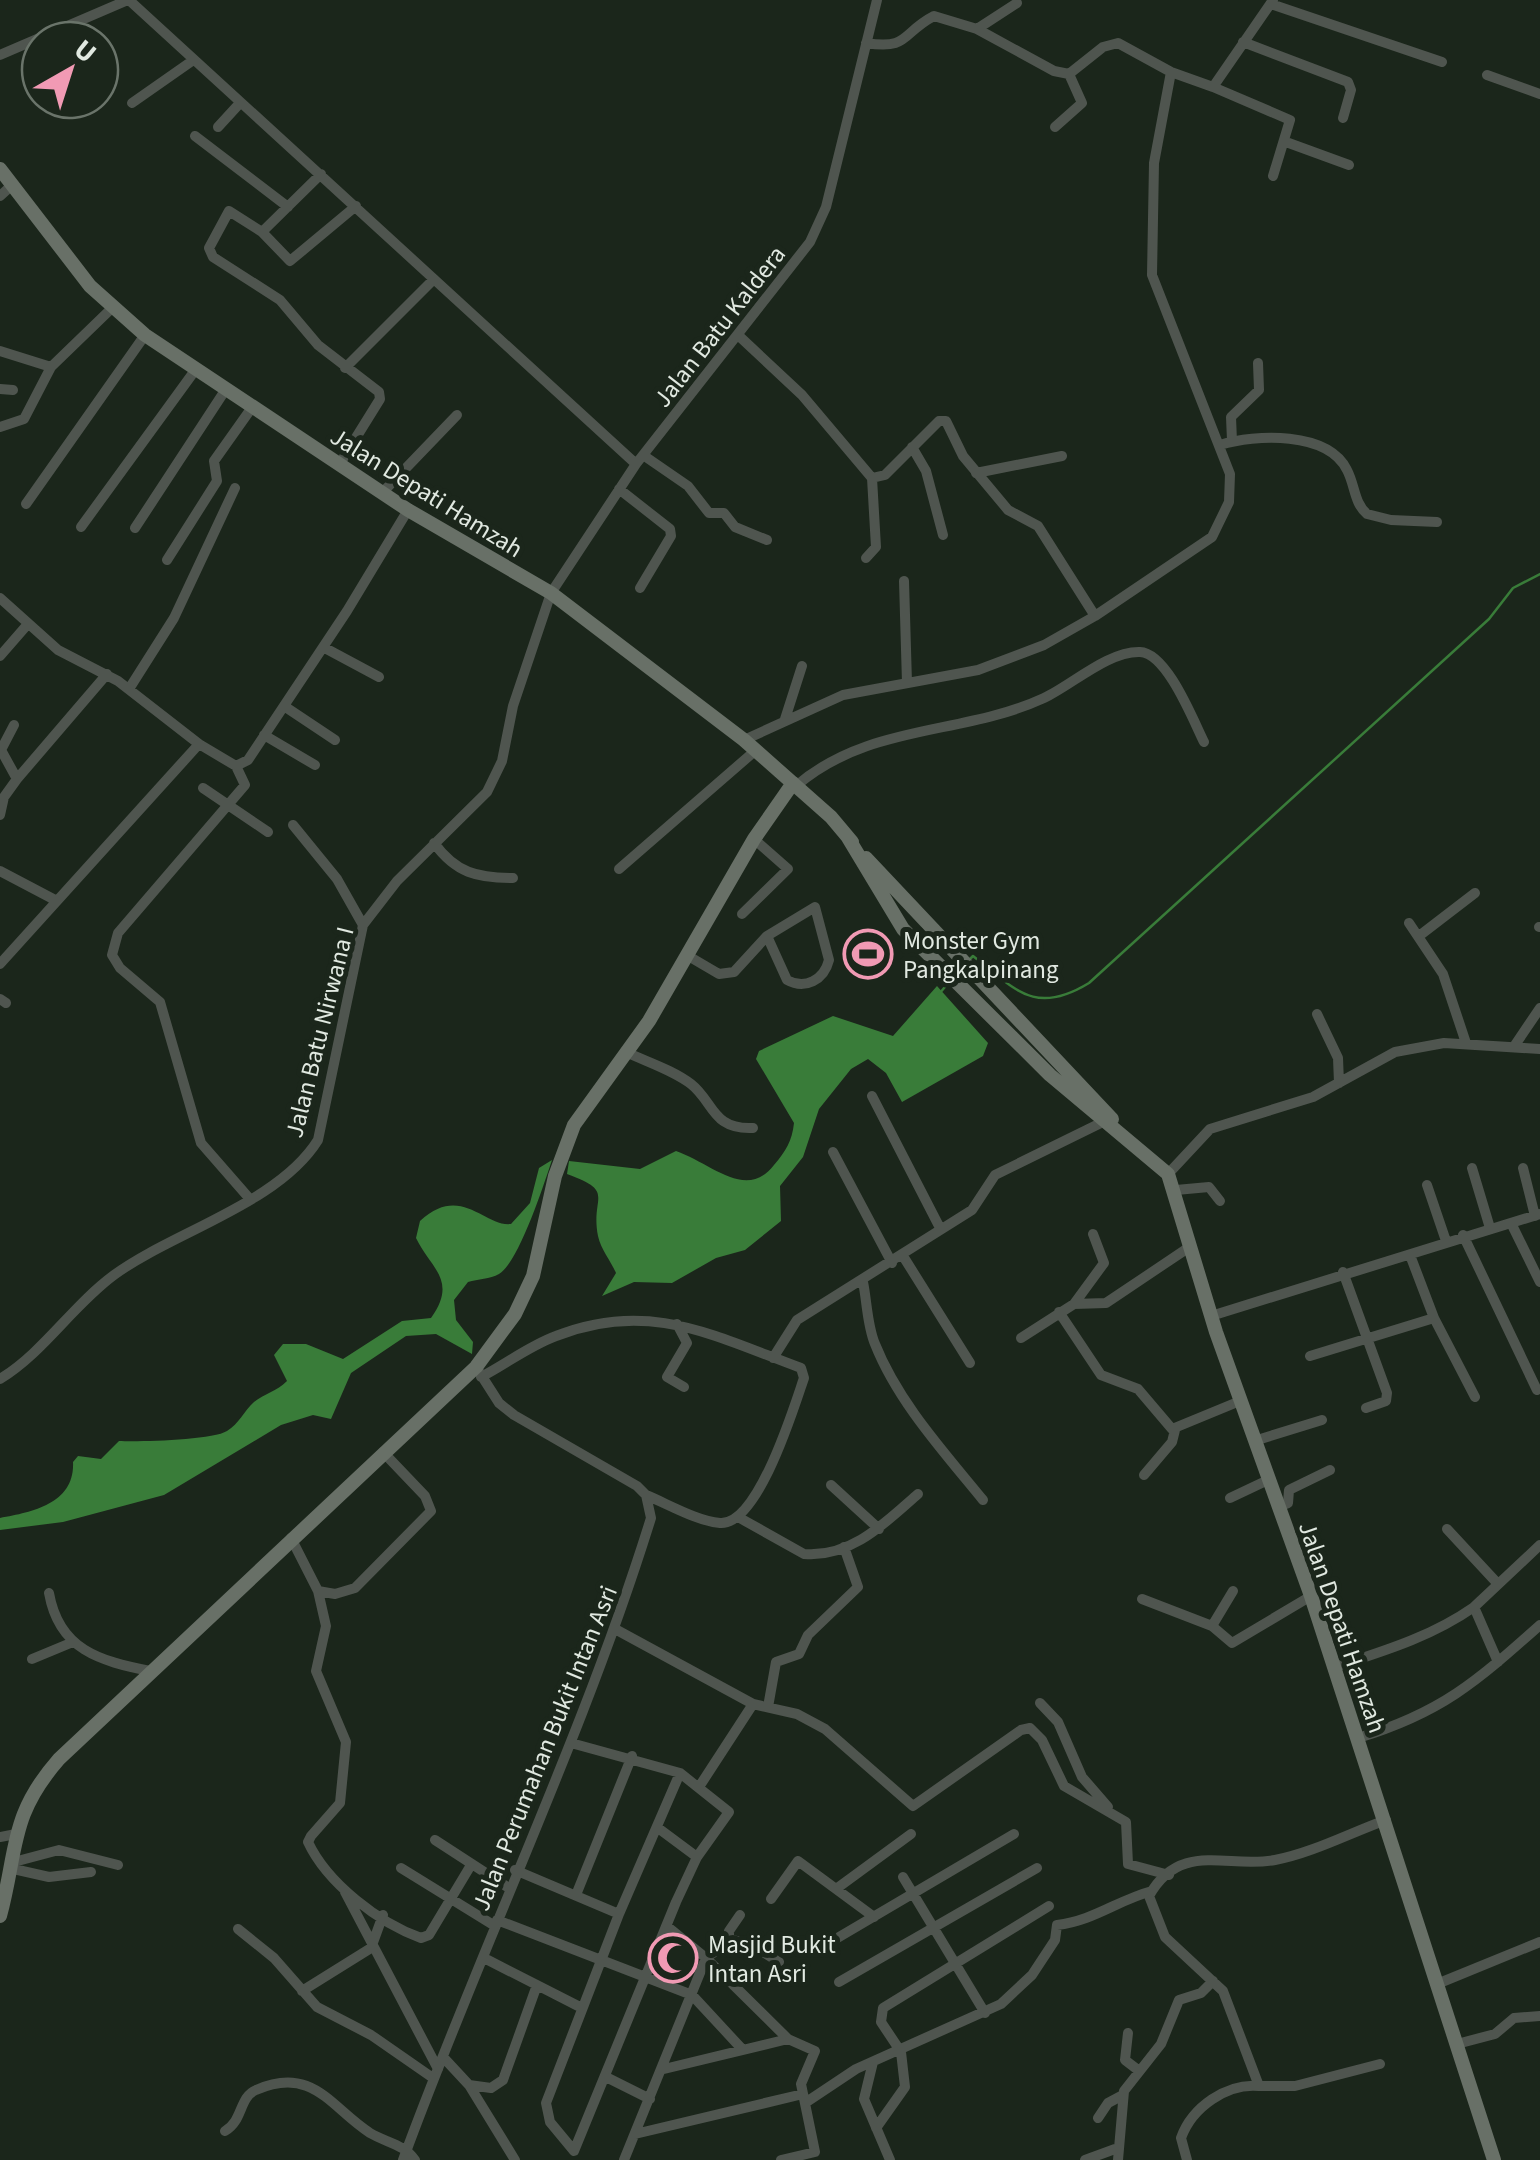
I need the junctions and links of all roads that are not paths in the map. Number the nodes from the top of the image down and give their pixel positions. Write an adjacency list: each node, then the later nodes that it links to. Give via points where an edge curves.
1 (128, 0): 8 (street); 9 (street)
2 (877, 0): 7 (street, Jalan Batu Kaldera)
3 (1272, 2): 6 (street); 10 (street)
4 (1017, 3): 5 (street)
5 (978, 29): 7 (street, via 934,16 892,47); 12 (street)
6 (1243, 42): 14 (street); 18 (street, via 1348,82)
7 (866, 43): 34 (street, Jalan Batu Kaldera, via 822,216)
8 (0, 55)
9 (192, 61): 16 (street); 17 (street)
10 (1442, 62)
11 (1171, 72): 12 (street, via 1111,43); 14 (street); 44 (street, via 1154,164 1152,276)
12 (1069, 74): 20 (street, via 1082,103)
13 (1486, 75): 15 (street)
14 (1213, 87): 22 (street, via 1290,120)
15 (1540, 94)
16 (132, 103)
17 (240, 103): 19 (street); 25 (street)
18 (1343, 118)
19 (218, 127)
20 (1056, 127)
21 (195, 136): 29 (street)
22 (1286, 142): 23 (street); 26 (street)
23 (1349, 165)
24 (0, 169): 27 (main road, Jalan Depati Hamzah)
25 (321, 174): 28 (street); 29 (street)
26 (1273, 176)
27 (6, 191): 32 (main road, Jalan Depati Hamzah)
28 (356, 206): 30 (street, via 290,261); 31 (street)
29 (288, 208): 30 (street)
30 (262, 232): 38 (street, via 230,210 210,253 280,300)
31 (434, 279): 38 (street); 47 (street)
32 (112, 308): 33 (main road, Jalan Depati Hamzah); 37 (street)
33 (146, 335): 39 (main road, Jalan Depati Hamzah); 54 (street)
34 (739, 336): 47 (street, Jalan Batu Kaldera); 50 (street)
35 (0, 351): 37 (street)
36 (1258, 363): 44 (street, via 1259,390 1231,417)
37 (51, 368): 43 (street, via 24,419)
38 (345, 368): 48 (street, via 381,395)
39 (196, 369): 40 (main road, Jalan Depati Hamzah); 57 (street)
40 (226, 389): 41 (main road, Jalan Depati Hamzah); 58 (street)
41 (253, 406): 48 (main road, Jalan Depati Hamzah); 62 (street, via 214,461 217,480)
42 (457, 416): 53 (street)
43 (0, 427)
44 (1226, 443): 56 (street, via 1302,441 1320,447 1347,468 1367,514); 67 (street, via 1231,486 1212,537)
45 (912, 448): 49 (street, via 942,420); 50 (street, via 885,475); 59 (street, via 926,471)
46 (1062, 456): 49 (street)
47 (639, 460): 52 (street, Jalan Batu Kaldera); 60 (street, via 688,486 709,513 724,513 735,526)
48 (340, 464): 53 (main road, Jalan Depati Hamzah)
49 (976, 473): 67 (street, via 1008,510 1038,526)
50 (872, 478): 61 (street, via 876,548)
51 (235, 488): 75 (street, via 174,618)
52 (619, 488): 64 (street, via 670,529); 65 (street, Jalan Batu Kaldera)
53 (382, 493): 55 (main road, Jalan Depati Hamzah)
54 (26, 504)
55 (408, 510): 65 (main road, Jalan Depati Hamzah); 69 (street)
56 (1437, 522)
57 (80, 528)
58 (135, 528)
59 (942, 536)
60 (767, 540)
61 (866, 558)
62 (168, 560)
63 (904, 582): 74 (street)
64 (640, 588)
65 (551, 593): 83 (main road, Jalan Depati Hamzah); 95 (street, Jalan Batu Nirwana I, via 488,792)
66 (0, 598): 68 (street)
67 (1095, 616): 74 (street, via 989,667)
68 (27, 624): 70 (street); 72 (street, via 69,657)
69 (323, 647): 73 (street); 76 (street)
70 (0, 656)
71 (802, 666): 77 (street)
72 (107, 674): 75 (street); 86 (street)
73 (380, 676)
74 (907, 683): 77 (street, via 843,695)
75 (128, 688): 82 (street)
76 (284, 706): 79 (street); 80 (street)
77 (786, 720): 83 (street)
78 (14, 725): 86 (street, via 1,750)
79 (264, 735): 84 (street); 85 (street)
80 (335, 740)
81 (1204, 742): 87 (street, via 1166,668 1141,652 1014,710 858,746)
82 (199, 744): 85 (street); 100 (street)
83 (750, 745): 87 (main road, Jalan Depati Hamzah); 96 (street)
84 (314, 765)
85 (236, 766): 89 (street, via 245,785)
86 (17, 779): 90 (street)
87 (794, 785): 93 (main road, Jalan Depati Hamzah); 94 (main road)
88 (203, 788): 89 (street)
89 (229, 805): 92 (street); 124 (street, via 118,933 112,955 160,1002 201,1143)
90 (0, 815)
91 (292, 825): 103 (street)
92 (268, 832)
93 (847, 836): 116 (main road, Jalan Depati Hamzah); 116 (main road, Jalan Depati Hamzah, via 892,916 948,976)
94 (754, 839): 101 (street, via 788,869); 106 (main road)
95 (434, 843): 98 (street, via 470,875); 103 (street, Jalan Batu Nirwana I)
96 (618, 869)
97 (0, 871): 100 (street)
98 (513, 878)
99 (1475, 893): 105 (street)
100 (57, 901): 107 (street)
101 (742, 914)
102 (1408, 923): 105 (street)
103 (363, 925): 124 (street, Jalan Batu Nirwana I, via 318,1140 292,1171)
104 (767, 936): 104 (street, via 815,907 827,968 817,980 787,980); 106 (street, via 726,974)
105 (1418, 936): 110 (street, via 1450,991)
106 (690, 957): 113 (main road)
107 (0, 964)
108 (1540, 1008): 111 (street)
109 (1316, 1014): 114 (street, via 1338,1058)
110 (1466, 1043): 111 (street); 114 (street, via 1395,1052)
111 (1515, 1045): 112 (street)
112 (1540, 1049)
113 (626, 1052): 117 (street, via 689,1082 730,1124); 150 (main road, via 587,1102 563,1151 533,1276)
114 (1339, 1083): 121 (street, via 1210,1129)
115 (872, 1096): 128 (street)
116 (1111, 1123): 121 (main road, Jalan Depati Hamzah); 128 (street, via 996,1175 972,1210)
117 (753, 1128)
118 (833, 1152): 136 (street)
119 (1472, 1168): 129 (street)
120 (1523, 1168): 126 (street)
121 (1168, 1174): 123 (main road, Jalan Depati Hamzah)
122 (1427, 1185): 132 (street)
123 (1176, 1190): 125 (street, via 1209,1187); 133 (main road, Jalan Depati Hamzah)
124 (248, 1198): 151 (street, Jalan Batu Nirwana I, via 114,1274)
125 (1220, 1201)
126 (1538, 1215): 127 (street)
127 (1512, 1225): 129 (street); 139 (street)
128 (940, 1228): 135 (street)
129 (1490, 1228): 131 (street)
130 (1093, 1234): 140 (street, via 1104,1263)
131 (1463, 1235): 132 (street); 153 (street)
132 (1446, 1241): 134 (street)
133 (1191, 1246): 140 (street, via 1101,1305); 142 (main road, Jalan Depati Hamzah)
134 (1410, 1255): 137 (street); 143 (street)
135 (903, 1256): 136 (street); 149 (street)
136 (892, 1264): 138 (street)
137 (1343, 1272): 142 (street); 146 (street)
138 (863, 1282): 148 (street, via 797,1320); 168 (street, via 874,1343 890,1374)
139 (1540, 1282)
140 (1074, 1304): 141 (street)
141 (1059, 1312): 145 (street); 158 (street, via 1101,1376 1138,1389)
142 (1211, 1316): 155 (main road, Jalan Depati Hamzah)
143 (1434, 1318): 146 (street); 154 (street)
144 (677, 1324): 148 (street); 150 (street, via 644,1317 558,1335); 152 (street, via 687,1343 667,1376)
145 (1021, 1338)
146 (1367, 1340): 147 (street); 156 (street, via 1387,1398)
147 (1310, 1356)
148 (773, 1358): 170 (street, via 801,1368 804,1378 774,1462)
149 (970, 1363)
150 (479, 1372): 160 (main road); 166 (street, via 514,1415)
151 (0, 1379)
152 (684, 1386)
153 (1537, 1390)
154 (1475, 1396)
155 (1240, 1400): 158 (street); 159 (main road, Jalan Depati Hamzah)
156 (1366, 1408)
157 (1322, 1420): 159 (street)
158 (1175, 1430): 162 (street)
159 (1254, 1440): 163 (main road, Jalan Depati Hamzah)
160 (383, 1452): 173 (main road); 178 (street, via 431,1511 355,1588)
161 (1330, 1470): 169 (street, via 1289,1490 1288,1503)
162 (1144, 1475)
163 (1268, 1480): 167 (street); 169 (main road, Jalan Depati Hamzah)
164 (831, 1486): 171 (street)
165 (918, 1494): 171 (street)
166 (646, 1495): 170 (street, via 718,1523); 185 (street, Jalan Perumahan Bukit Intan Asri, via 652,1518)
167 (1230, 1498)
168 (983, 1500)
169 (1278, 1507): 180 (main road, Jalan Depati Hamzah)
170 (738, 1517): 175 (street, via 804,1554)
171 (878, 1529): 175 (street)
172 (1447, 1529): 176 (street)
173 (291, 1538): 178 (street); 190 (main road)
174 (1540, 1545): 176 (street)
175 (844, 1547): 193 (street, via 858,1587 808,1635 800,1654 776,1662)
176 (1498, 1584): 182 (street)
177 (1233, 1591): 184 (street)
178 (318, 1592): 217 (street, via 326,1626 316,1671 337,1714 346,1758 340,1804 308,1842)
179 (49, 1593): 186 (street, via 55,1620)
180 (1311, 1596): 184 (street, via 1232,1643); 189 (main road, Jalan Depati Hamzah)
181 (1142, 1599): 184 (street)
182 (1474, 1607): 188 (street); 189 (street, via 1412,1642)
183 (1540, 1625): 188 (street)
184 (1212, 1626)
185 (615, 1629): 192 (street); 195 (street, Jalan Perumahan Bukit Intan Asri)
186 (73, 1642): 187 (street); 190 (street, via 96,1659)
187 (32, 1658)
188 (1498, 1662): 194 (street, via 1423,1716)
189 (1334, 1667): 194 (main road, Jalan Depati Hamzah)
190 (150, 1670): 202 (main road, via 32,1790)
191 (1040, 1703): 199 (street, via 1058,1722 1082,1778)
192 (753, 1704): 193 (street); 198 (street)
193 (768, 1707): 199 (street, via 825,1729 912,1806 1030,1728 1064,1786)
194 (1358, 1738): 200 (main road, Jalan Depati Hamzah)
195 (571, 1743): 196 (street); 213 (street, Jalan Perumahan Bukit Intan Asri)
196 (632, 1756): 197 (street); 222 (street)
197 (680, 1773): 198 (street); 201 (street)
198 (699, 1787): 207 (street, via 729,1812)
199 (1112, 1812): 215 (street, via 1126,1822 1128,1864)
200 (1386, 1820): 215 (street, via 1276,1860 1202,1857); 247 (main road, Jalan Depati Hamzah)
201 (658, 1828): 207 (street); 226 (street)
202 (16, 1834): 205 (street); 210 (main road)
203 (912, 1834): 219 (street)
204 (1014, 1834): 221 (street)
205 (0, 1837)
206 (435, 1840): 208 (street)
207 (697, 1857): 232 (street)
208 (472, 1864): 218 (street); 223 (street)
209 (118, 1865): 210 (street, via 59,1850)
210 (9, 1866): 214 (street, via 49,1878); 229 (main road)
211 (401, 1868): 223 (street)
212 (1037, 1868): 234 (street)
213 (516, 1870): 218 (street, Jalan Perumahan Bukit Intan Asri); 222 (street)
214 (91, 1872)
215 (1169, 1874): 220 (street)
216 (903, 1877): 221 (street)
217 (342, 1886): 227 (street); 237 (street)
218 (509, 1888): 231 (street, Jalan Perumahan Bukit Intan Asri)
219 (836, 1889): 224 (street, via 798,1861); 230 (street)
220 (1152, 1890): 245 (street, via 1150,1906 1165,1937); 252 (street, via 1082,1922 1057,1925 1024,1986)
221 (913, 1894): 230 (street); 234 (street)
222 (576, 1895): 226 (street)
223 (449, 1898): 227 (street, via 426,1937); 231 (street)
224 (771, 1899)
225 (1049, 1906): 243 (street)
226 (619, 1914): 241 (street)
227 (383, 1915): 237 (street)
228 (740, 1915): 235 (street)
229 (0, 1916)
230 (874, 1917): 238 (street)
231 (496, 1923): 239 (street, Jalan Perumahan Bukit Intan Asri); 241 (street)
232 (668, 1926): 240 (street); 244 (street)
233 (238, 1929): 249 (street)
234 (936, 1929): 243 (street); 246 (street)
235 (728, 1941): 240 (street); 242 (street, via 750,1944)
236 (1540, 1942): 247 (street)
237 (374, 1943): 249 (street); 264 (street)
238 (816, 1950)
239 (484, 1958): 248 (street); 259 (street, Jalan Perumahan Bukit Intan Asri)
240 (706, 1958): 250 (street); 255 (street)
241 (600, 1960): 244 (street); 251 (street)
242 (779, 1962)
243 (958, 1964): 252 (street); 258 (street, via 884,2008 880,2022)
244 (647, 1977): 250 (street); 265 (street)
245 (1212, 1981): 263 (street, via 1201,1994 1180,2000 1162,2044); 267 (street, via 1232,2010)
246 (840, 1982)
247 (1437, 1984): 256 (main road, Jalan Depati Hamzah)
248 (537, 1985): 251 (street); 266 (street, via 503,2080 491,2088)
249 (302, 1991): 264 (street, via 326,2013)
250 (692, 1994): 257 (street); 262 (street)
251 (582, 2008): 277 (street, via 546,2104)
252 (985, 2013): 258 (street)
253 (1540, 2016): 256 (street, via 1514,2018 1495,2034)
254 (1128, 2033): 263 (street, via 1125,2060)
255 (788, 2038): 257 (street); 269 (street, via 815,2051 802,2078)
256 (1457, 2044): 286 (main road, Jalan Depati Hamzah)
257 (742, 2049): 262 (street)
258 (901, 2052): 260 (street); 272 (street, via 904,2090)
259 (444, 2056): 264 (street, Jalan Perumahan Bukit Intan Asri); 266 (street)
260 (873, 2062): 269 (street); 272 (street, via 863,2092)
261 (1380, 2064): 267 (street, via 1295,2086)
262 (664, 2069): 270 (street)
263 (1138, 2070): 268 (street)
264 (436, 2074): 275 (street, Jalan Perumahan Bukit Intan Asri)
265 (606, 2078): 270 (street); 277 (street)
266 (468, 2085): 280 (street)
267 (1259, 2086): 285 (street, via 1226,2092 1193,2117 1181,2138)
268 (1123, 2096): 271 (street); 276 (street)
269 (804, 2098): 274 (street); 278 (street)
270 (650, 2099): 274 (street)
271 (1098, 2118)
272 (876, 2128): 283 (street)
273 (225, 2131): 275 (street, via 239,2120 252,2092 296,2084 318,2088)
274 (635, 2134): 281 (street)
275 (405, 2154): 279 (street)
276 (1116, 2155): 284 (street)
277 (573, 2156)
278 (820, 2156): 282 (street)
279 (415, 2160)
280 (515, 2160)
281 (624, 2160)
282 (781, 2160)
283 (890, 2160)
284 (1085, 2160)
285 (1187, 2160)
286 (1494, 2160)

